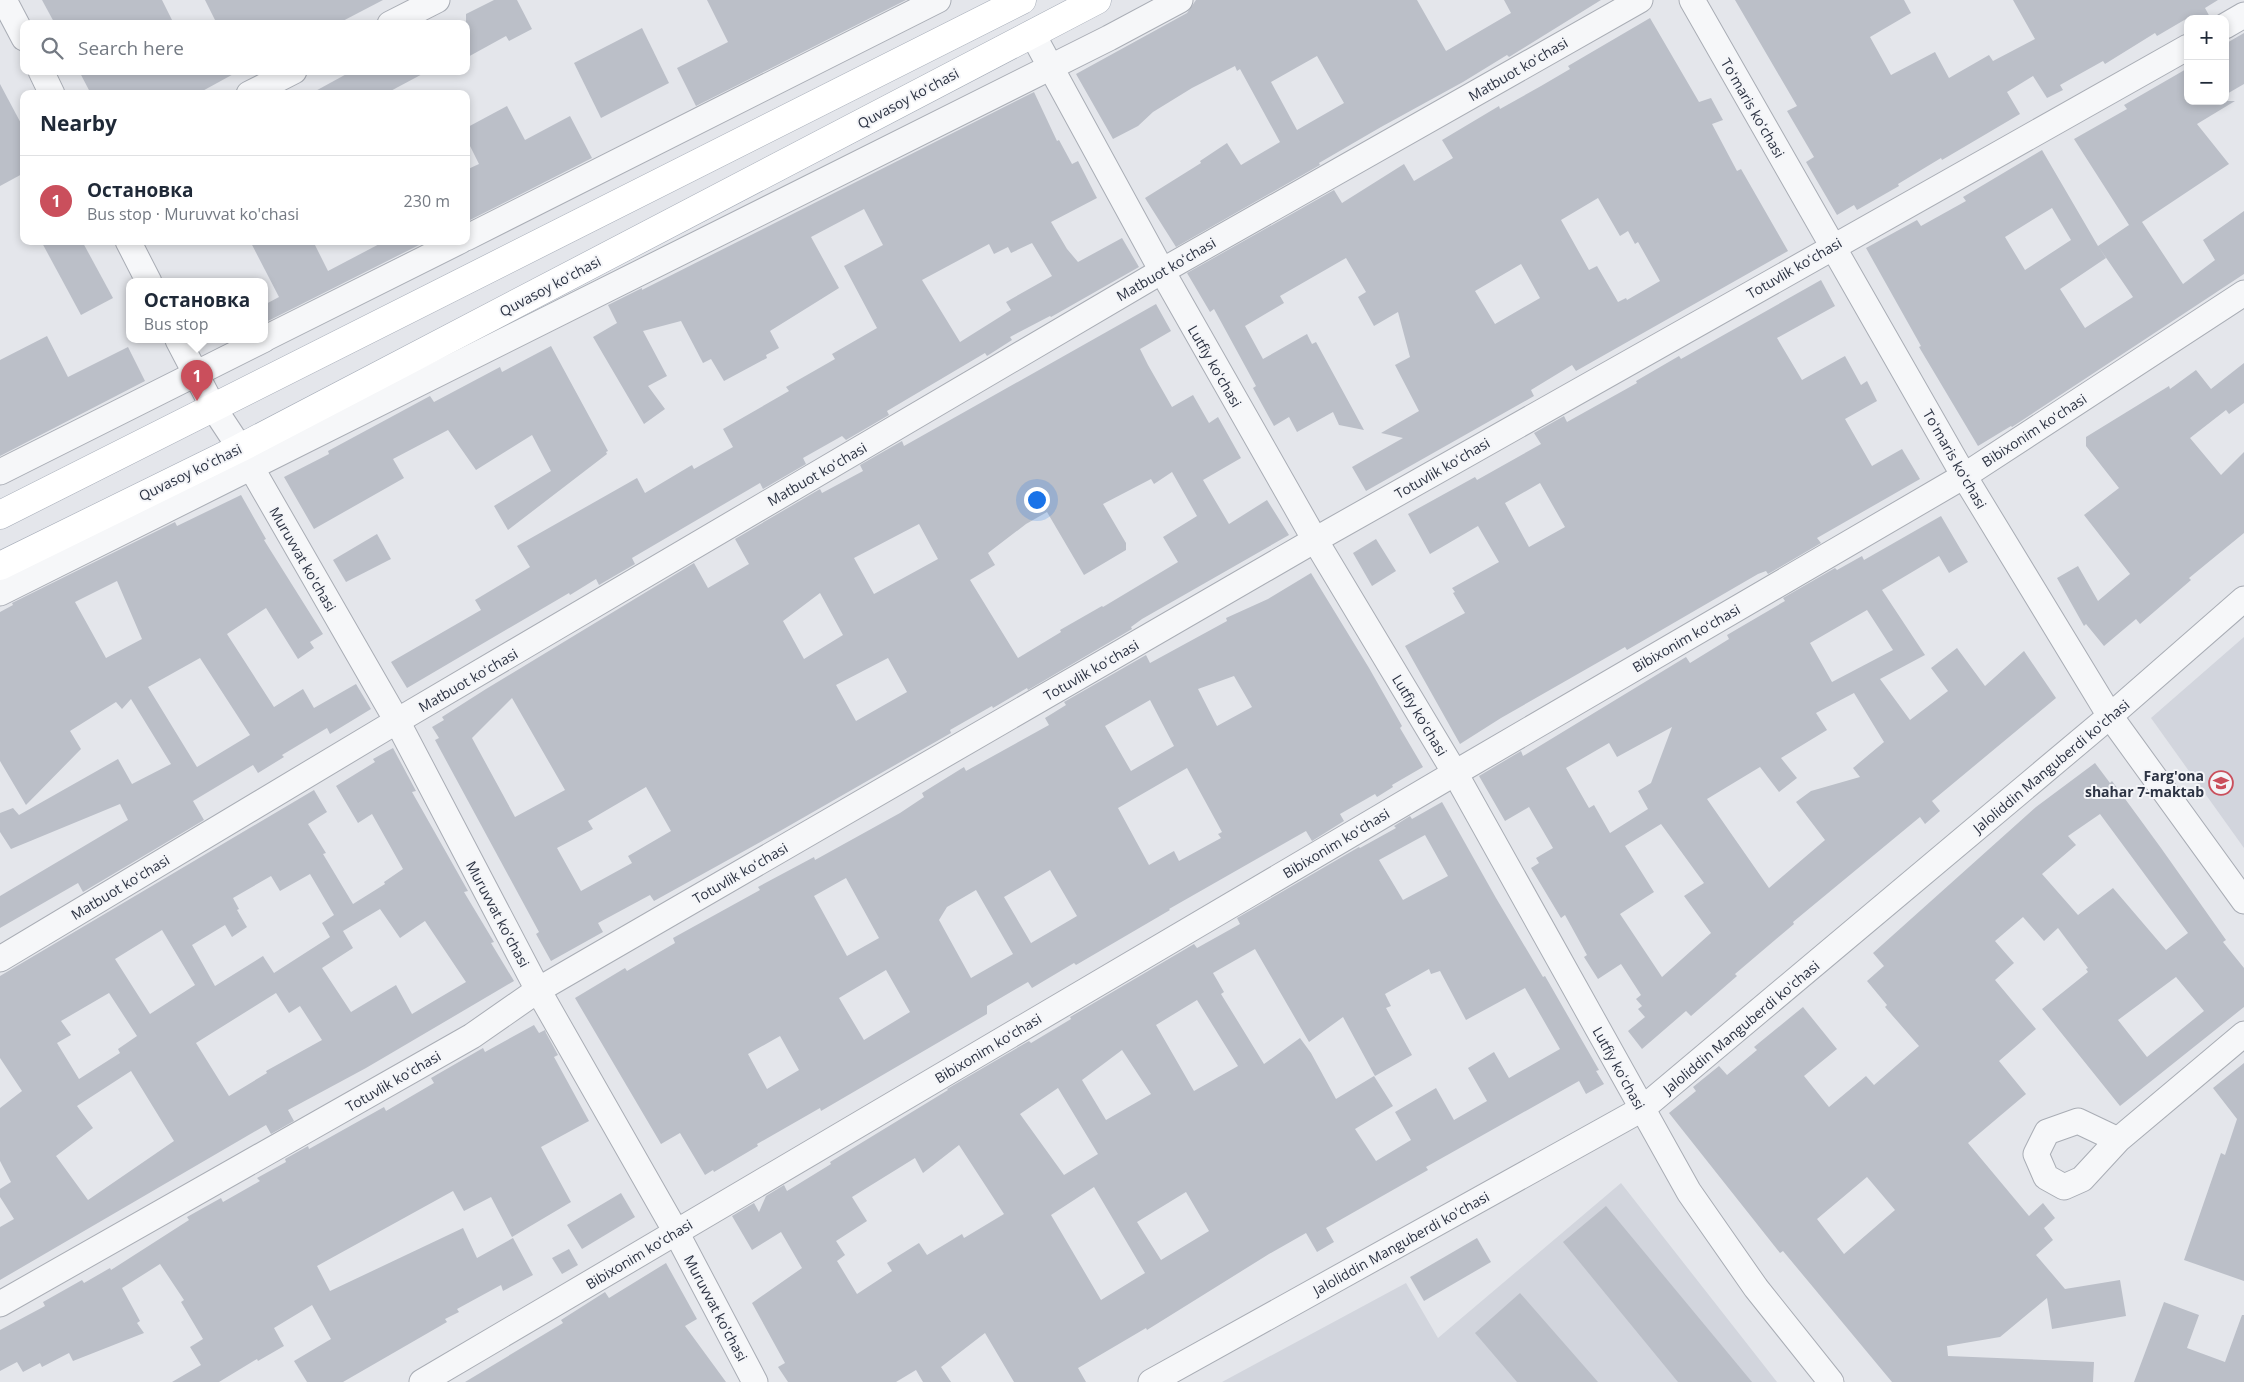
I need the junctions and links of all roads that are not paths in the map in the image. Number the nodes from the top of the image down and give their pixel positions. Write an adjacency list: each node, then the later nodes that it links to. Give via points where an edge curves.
1 (4, 0): 12 (street)
2 (437, 0): 10 (street)
3 (938, 0): 20 (street)
4 (1022, 0): 31 (main road)
5 (1097, 0): 13 (main road, Quvasoy koʻchasi)
6 (1180, 0): 15 (street)
7 (1640, 0): 24 (street, Matbuot koʻchasi)
8 (1692, 0): 23 (street, Toʻmaris koʻchasi)
9 (2244, 15): 11 (street)
10 (398, 20)
11 (2229, 24)
12 (20, 30)
13 (1032, 33): 15 (street, Lutfiy koʻchasi); 32 (main road, Quvasoy koʻchasi)
14 (2184, 49): 23 (street, Totuvlik koʻchasi)
15 (1050, 67): 24 (street, Lutfiy koʻchasi); 32 (street)
16 (43, 75): 18 (street)
17 (286, 75): 19 (street)
18 (50, 90)
19 (257, 90)
20 (470, 236)
21 (130, 245): 25 (street)
22 (452, 245): 27 (street)
23 (1832, 246): 34 (street, Toʻmaris koʻchasi); 36 (street, Totuvlik koʻchasi)
24 (1162, 271): 36 (street, Lutfiy koʻchasi); 41 (street, Matbuot koʻchasi)
25 (147, 278)
26 (2244, 293): 34 (street, Bibixonim koʻchasi)
27 (268, 337)
28 (180, 343): 30 (street)
29 (256, 343): 30 (street)
30 (195, 374): 31 (street); 33 (street)
31 (212, 407): 32 (street, Muruvvat ko'chasi); 35 (main road)
32 (246, 458): 37 (main road, Quvasoy koʻchasi); 38 (street); 41 (street, Muruvvat ko'chasi)
33 (0, 472)
34 (1964, 476): 40 (street, Toʻmaris koʻchasi); 42 (street, Bibixonim koʻchasi)
35 (0, 515)
36 (1315, 540): 42 (street, Lutfiy koʻchasi); 45 (street, Totuvlik koʻchasi)
37 (0, 566)
38 (0, 593)
39 (2244, 599): 40 (street, Jaloliddin Manguberdi ko'chasi)
40 (2110, 716): 43 (street, Toʻmaris koʻchasi); 47 (street, Jaloliddin Manguberdi ko'chasi)
41 (397, 721): 44 (street, Matbuot koʻchasi); 45 (street, Muruvvat ko'chasi)
42 (1455, 773): 47 (street, Lutfiy koʻchasi); 49 (street, Bibixonim koʻchasi)
43 (2244, 901)
44 (0, 959)
45 (538, 990): 49 (street, Muruvvat ko'chasi); 50 (street, Totuvlik koʻchasi, via 472,1036)
46 (2244, 1034): 48 (street)
47 (1642, 1109): 53 (street, Jaloliddin Manguberdi ko'chasi); 54 (street, Lutfiy koʻchasi, via 1689,1192 1756,1288)
48 (2118, 1140)
49 (676, 1232): 51 (street, Bibixonim koʻchasi); 52 (street, Muruvvat ko'chasi)
50 (0, 1304)
51 (422, 1382)
52 (755, 1382)
53 (1151, 1382)
54 (1831, 1382)

